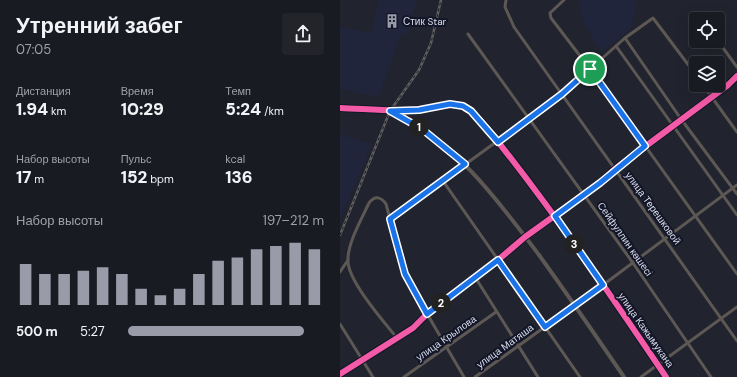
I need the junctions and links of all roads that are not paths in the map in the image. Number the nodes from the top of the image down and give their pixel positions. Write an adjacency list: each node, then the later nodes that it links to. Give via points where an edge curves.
1 (506, 0): 12 (street, улица Терешковой, via 505,7 514,27)
2 (564, 0): 9 (street, via 550,13 551,18)
3 (468, 34): 16 (street, Сейфуллин көшесі)
4 (625, 38): 5 (street); 8 (street, via 653,18); 17 (street)
5 (616, 46): 9 (street); 18 (street)
6 (724, 48): 7 (street)
7 (737, 66)
8 (689, 67)
9 (590, 69): 12 (street); 21 (street)
10 (737, 76): 13 (street)
11 (708, 92): 13 (street)
12 (562, 94): 16 (street); 23 (street, улица Терешковой)
13 (712, 97): 17 (street); 19 (street)
14 (340, 108): 15 (street)
15 (390, 111): 20 (street, улица Кажымукана, via 419,110 450,104 463,106 471,111); 22 (street, via 422,129)
16 (530, 119): 20 (street); 28 (street, Сейфуллин көшесі)
17 (681, 119): 18 (street); 26 (street)
18 (673, 126): 21 (street); 29 (street)
19 (737, 132)
20 (498, 142): 22 (street); 31 (street, улица Кажымукана)
21 (645, 146): 23 (street); 32 (street)
22 (465, 164): 24 (street); 34 (street)
23 (615, 169): 28 (street); 35 (street, улица Терешковой)
24 (443, 181): 33 (street); 37 (street)
25 (737, 185): 26 (street, улица Матяша)
26 (733, 188): 27 (street); 29 (street, улица Матяша)
27 (737, 194)
28 (583, 195): 31 (street); 38 (street, Сейфуллин көшесі)
29 (723, 196): 30 (street); 32 (street, улица Матяша)
30 (737, 215)
31 (555, 216): 34 (street); 42 (street, улица Кажымукана)
32 (696, 216): 35 (street, улица Матяша); 40 (street)
33 (390, 219): 36 (street, via 382,199 372,199 352,242); 46 (street, via 405,274)
34 (525, 237): 37 (street); 43 (street)
35 (665, 239): 38 (street, улица Матяша); 47 (street, улица Терешковой)
36 (348, 260): 39 (street); 50 (street, via 364,297)
37 (498, 260): 41 (street); 49 (street)
38 (633, 264): 42 (street, улица Матяша); 52 (street, Сейфуллин көшесі)
39 (340, 272)
40 (737, 274)
41 (475, 277): 45 (street); 46 (street)
42 (603, 285): 43 (street, улица Матяша); 56 (street, улица Кажымукана)
43 (575, 304): 49 (street, улица Матяша); 64 (street)
44 (737, 307): 47 (street)
45 (496, 312): 53 (street); 54 (street, улица Крылова)
46 (427, 314): 50 (street, via 413,328); 54 (street)
47 (721, 318): 51 (street, улица Терешковой); 52 (street)
48 (340, 324): 55 (street)
49 (545, 327): 53 (street, улица Матяша); 63 (street)
50 (397, 338): 55 (street)
51 (737, 341)
52 (687, 342): 56 (street); 67 (street, Сейфуллин көшесі)
53 (517, 346): 61 (street, улица Матяша); 62 (street)
54 (446, 347): 59 (street, улица Крылова); 60 (street)
55 (363, 360): 57 (street); 58 (street)
56 (658, 364): 65 (street); 66 (street, улица Кажымукана)
57 (340, 374)
58 (373, 377)
59 (404, 377)
60 (464, 377)
61 (475, 377)
62 (538, 377)
63 (580, 377)
64 (624, 377)
65 (641, 377)
66 (666, 377)
67 (711, 377)

